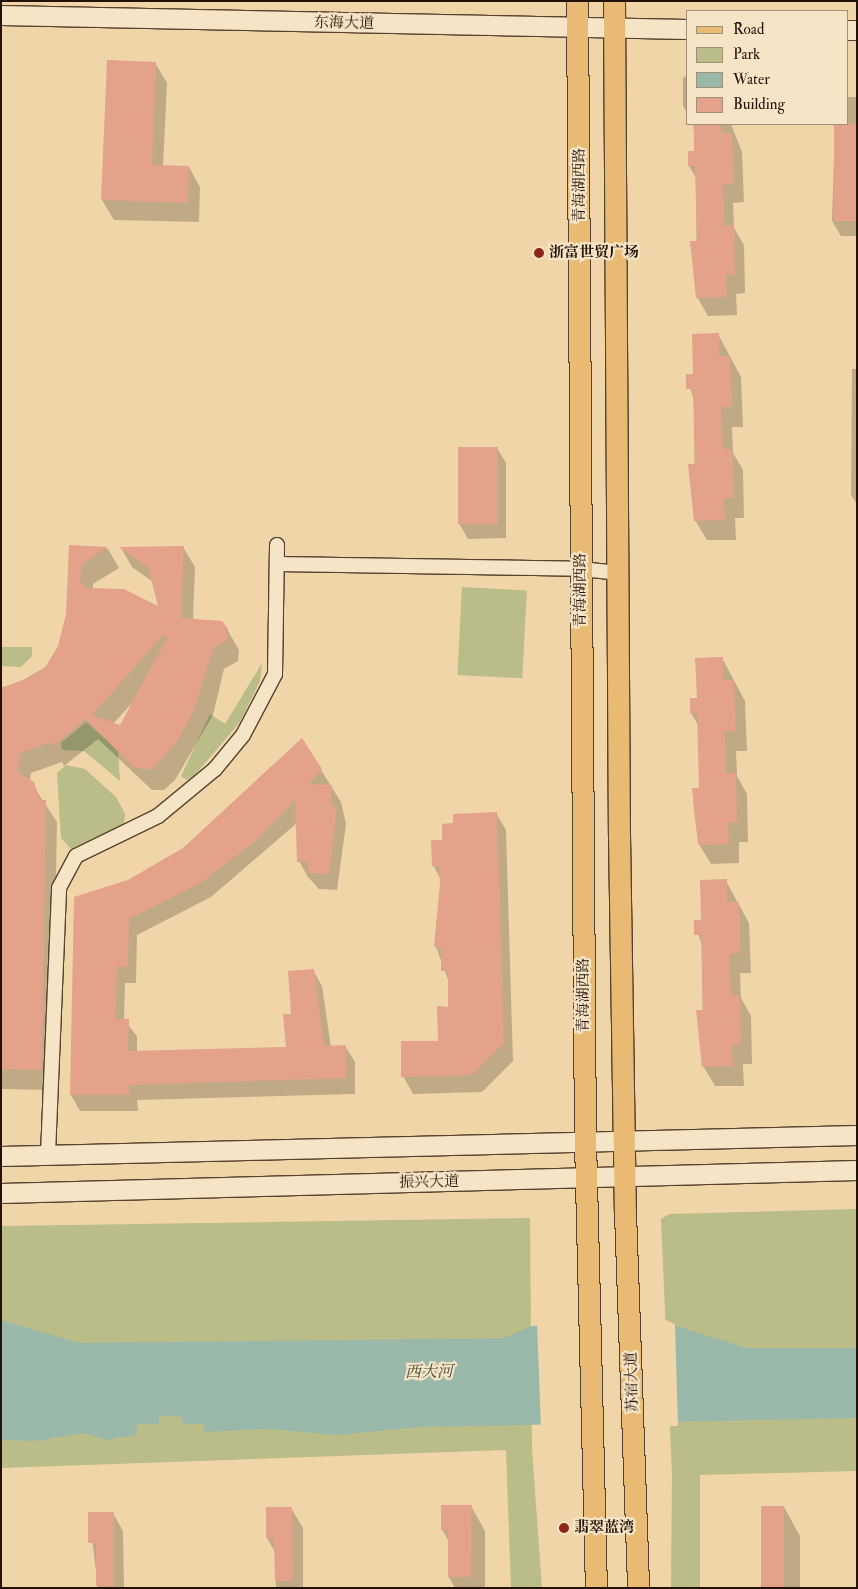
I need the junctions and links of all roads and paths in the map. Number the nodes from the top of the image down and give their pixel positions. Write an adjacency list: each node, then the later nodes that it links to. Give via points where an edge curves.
1 (577, 1): 4 (main road, 青海湖西路)
2 (614, 1): 5 (main road)
3 (1, 15): 4 (main road, 东海大道)
4 (579, 28): 5 (main road, 东海大道); 9 (main road, 青海湖西路)
5 (614, 29): 6 (main road, 东海大道); 10 (main road)
6 (686, 29)
7 (277, 545): 8 (street)
8 (277, 564): 9 (street); 14 (street, via 275,674 243,735 215,769 158,816 76,856 59,888)
9 (581, 568): 10 (street); 12 (main road, 青海湖西路)
10 (618, 573): 13 (main road)
11 (857, 1135): 13 (main road)
12 (585, 1140): 13 (main road); 14 (main road); 18 (main road, 青海湖西路)
13 (625, 1140): 17 (main road)
14 (48, 1154): 15 (main road)
15 (1, 1156)
16 (857, 1170): 17 (main road, 振兴大道)
17 (625, 1176): 18 (main road, 振兴大道); 21 (main road, 苏宿大道)
18 (586, 1178): 19 (main road, 振兴大道); 20 (main road)
19 (1, 1193)
20 (596, 1588)
21 (638, 1588)

